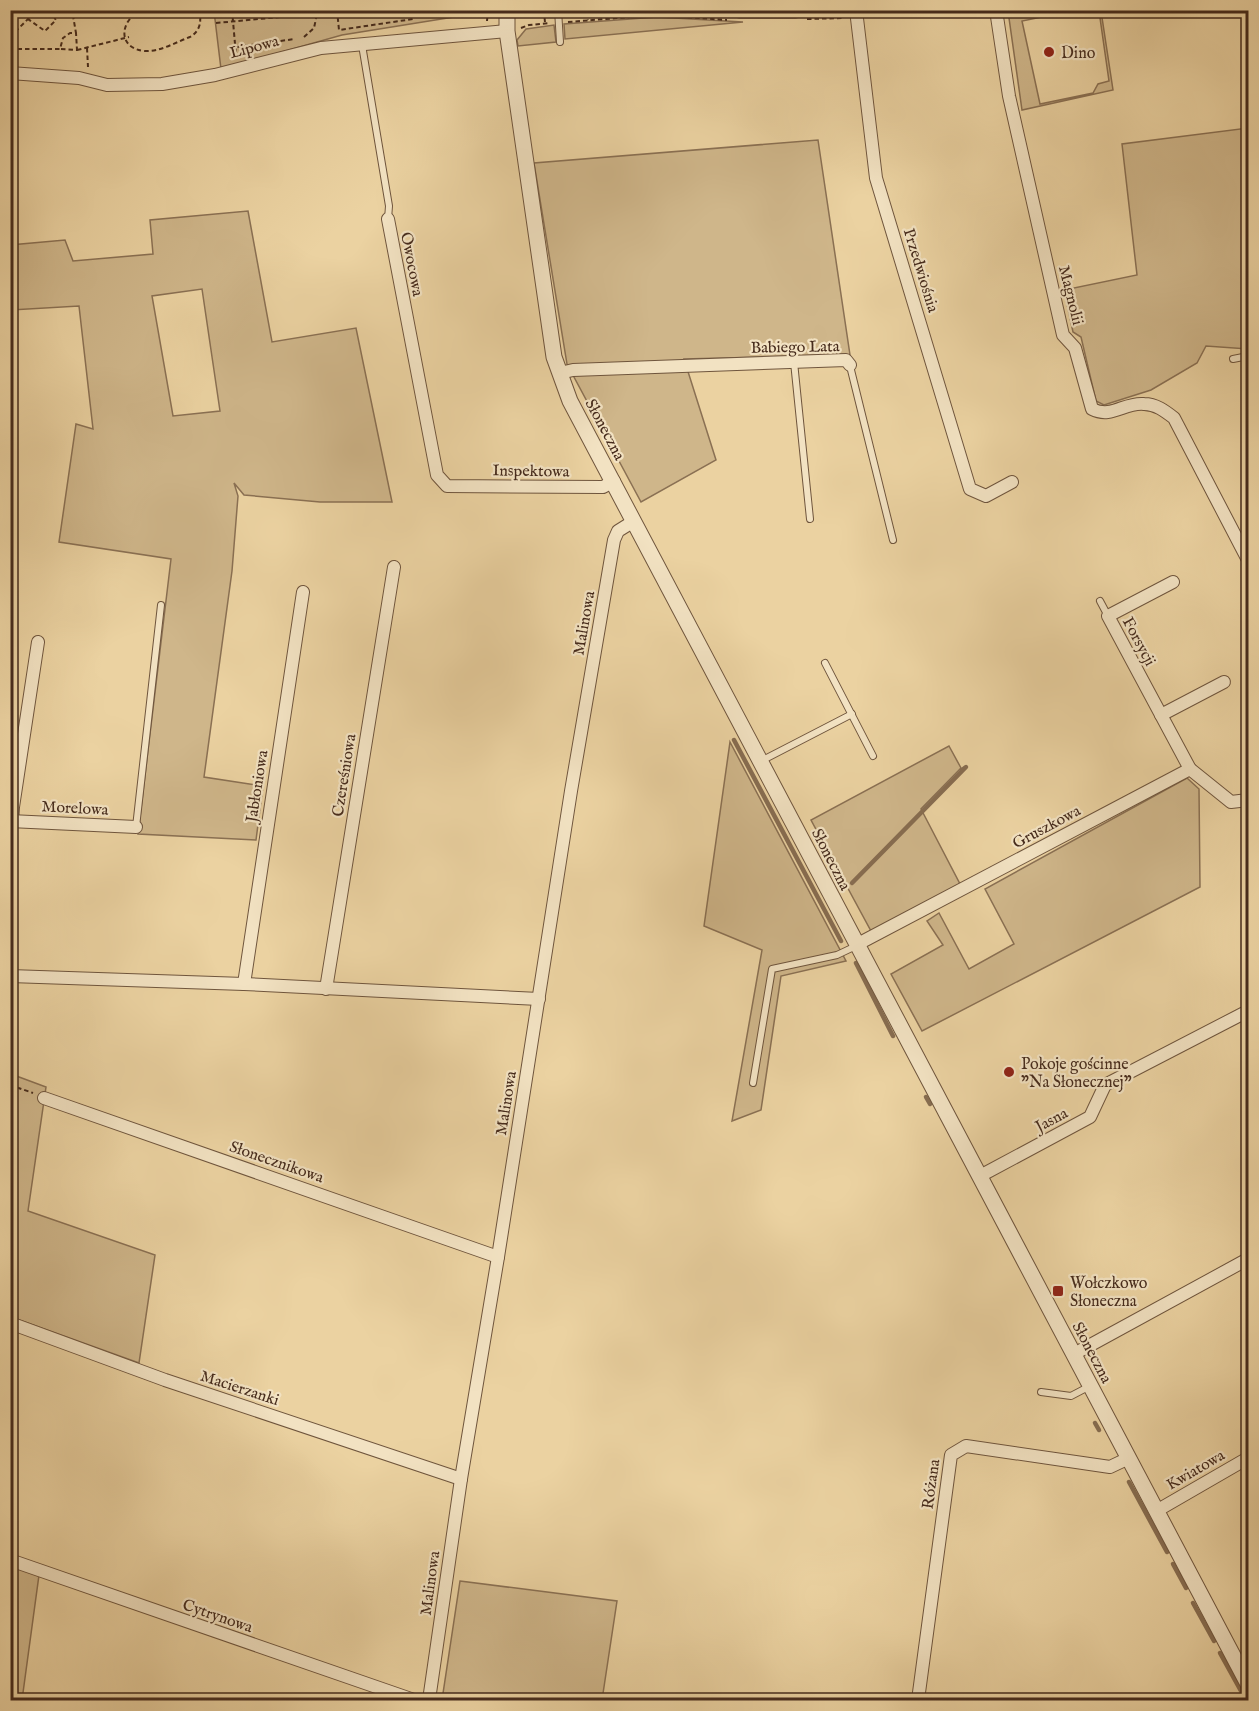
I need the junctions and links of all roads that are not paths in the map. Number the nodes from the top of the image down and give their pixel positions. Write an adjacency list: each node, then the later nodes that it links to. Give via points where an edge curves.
1 (507, 10): 8 (street, Słoneczna)
2 (558, 10): 9 (lane)
3 (739, 10): 7 (street)
4 (796, 10): 7 (street)
5 (856, 10): 19 (street, Przedwiośnia, via 876,178 970,489 986,496)
6 (996, 10): 24 (street, Magnolii, via 1009,96 1063,335 1075,348 1092,409 1102,414 1142,403 1160,407 1174,418)
7 (781, 11)
8 (511, 31): 10 (street, Lipowa); 17 (street, Słoneczna, via 543,286)
9 (560, 42)
10 (362, 44): 11 (street, Lipowa, via 308,51 162,84 102,84); 12 (lane, Owocowa)
11 (10, 73)
12 (388, 219): 20 (street, Owocowa, via 437,475)
13 (1248, 356): 14 (lane)
14 (1233, 359)
15 (794, 362): 16 (street, Babiego Lata, via 846,360); 17 (street, Babiego Lata, via 573,370); 21 (lane)
16 (849, 365): 23 (lane, Babiego Lata)
17 (560, 374): 18 (street, Słoneczna, via 570,401)
18 (614, 481): 20 (street, Inspektowa, via 603,487); 22 (street, Słoneczna)
19 (1012, 482)
20 (447, 486)
21 (810, 519)
22 (634, 521): 37 (street, Słoneczna); 46 (street, Malinowa, via 618,531 614,540)
23 (893, 540)
24 (1248, 560)
25 (394, 567): 45 (street, Czereśniowa)
26 (1173, 582): 30 (street, Forsycji)
27 (303, 592): 44 (street, Jabłoniowa)
28 (1100, 601): 30 (lane)
29 (161, 605): 41 (lane)
30 (1108, 616): 35 (street, Forsycji)
31 (38, 642): 40 (street, Morelowa)
32 (825, 663): 34 (lane)
33 (1224, 682): 35 (street)
34 (852, 714): 36 (lane); 37 (lane)
35 (1161, 715): 38 (street, Forsycji)
36 (873, 756)
37 (761, 762): 42 (street, Słoneczna)
38 (1190, 769): 39 (street, via 1231,802); 42 (street, Gruszkowa)
39 (1248, 800)
40 (11, 821): 41 (street, Morelowa)
41 (136, 826)
42 (856, 945): 48 (lane, via 837,955 772,969); 50 (street, Słoneczna)
43 (10, 976): 44 (street)
44 (244, 984): 45 (street)
45 (326, 989): 46 (street)
46 (538, 999): 51 (street, Malinowa)
47 (1248, 1011): 50 (street, Jasna, via 1105,1085 1090,1117)
48 (753, 1083)
49 (44, 1098): 51 (street, Słonecznikowa)
50 (980, 1176): 54 (street, Słoneczna)
51 (498, 1257): 59 (street, Malinowa)
52 (1248, 1259): 54 (street)
53 (10, 1323): 59 (street, Macierzanki, via 165,1380)
54 (1074, 1354): 55 (street, Słoneczna)
55 (1090, 1386): 56 (lane, via 1071,1396); 57 (street, Słoneczna)
56 (1041, 1392)
57 (1129, 1458): 60 (street, Słoneczna); 66 (street, Różana, via 1110,1467 966,1446 951,1455)
58 (1248, 1458): 60 (street, Kwiatowa)
59 (461, 1479): 65 (street, Malinowa)
60 (1158, 1510): 62 (street, Słoneczna)
61 (10, 1560): 64 (street, Cytrynowa)
62 (1243, 1662): 63 (street, Słoneczna)
63 (1248, 1684)
64 (414, 1701)
65 (429, 1701)
66 (918, 1701)

